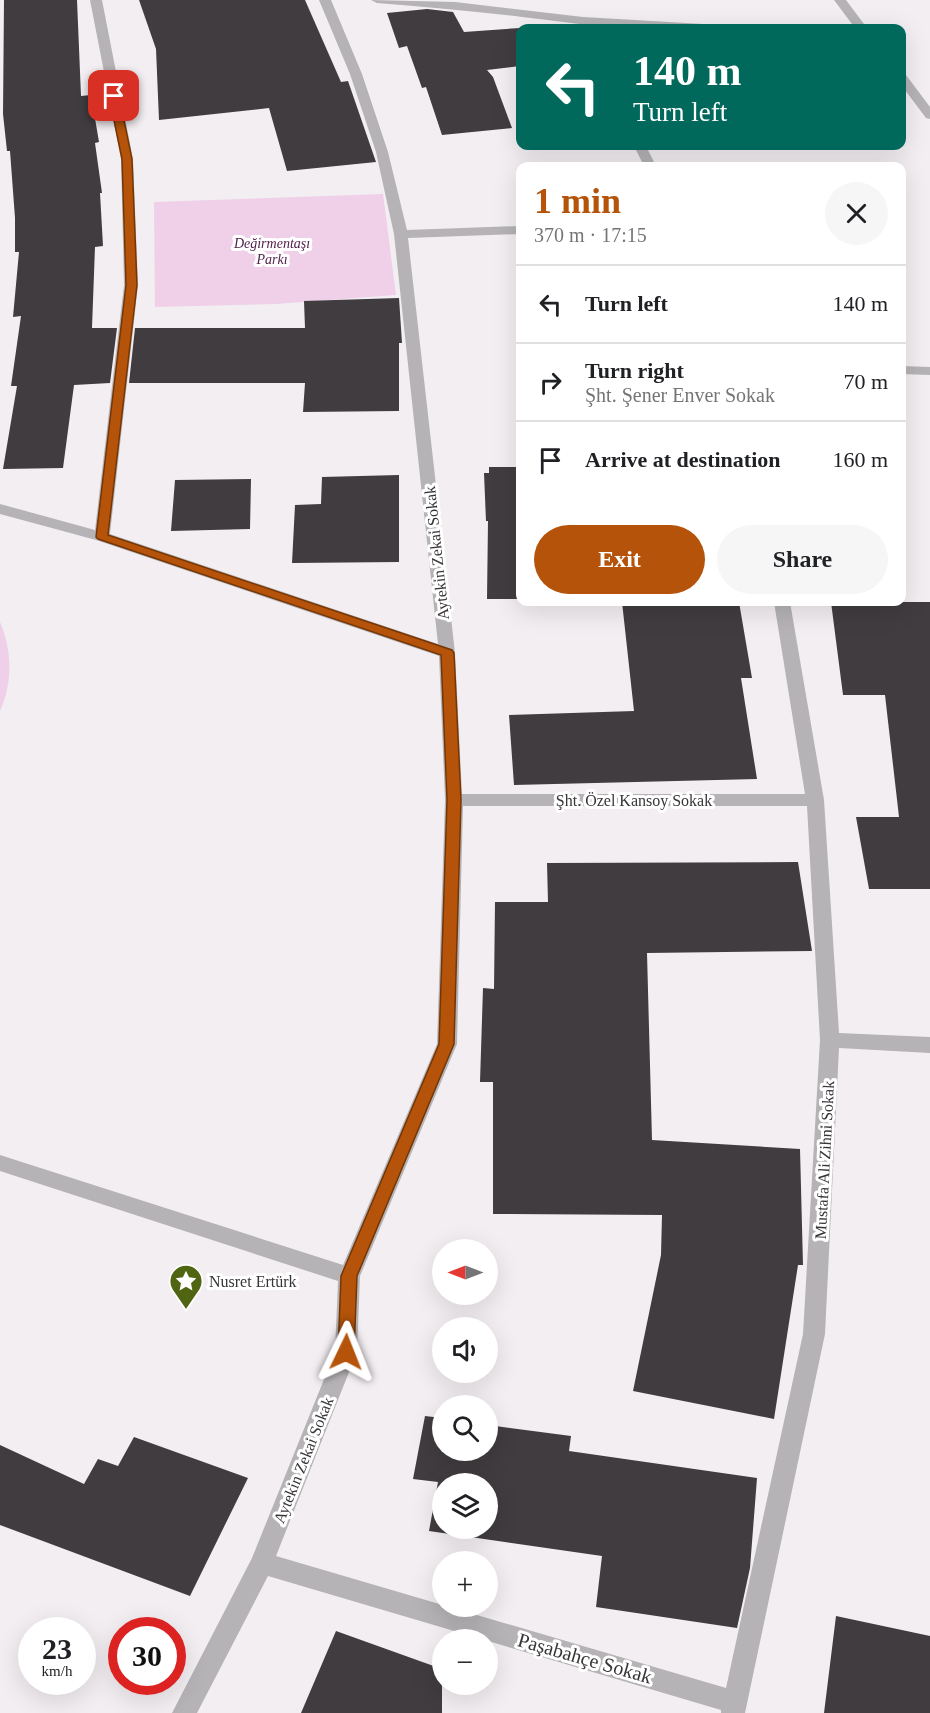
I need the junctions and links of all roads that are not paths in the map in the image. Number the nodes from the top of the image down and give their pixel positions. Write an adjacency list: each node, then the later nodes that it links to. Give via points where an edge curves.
1 (96, 0): 14 (street, via 127,159 131,285)
2 (325, 0): 10 (street, Aytekin Zekai Sokak, via 356,74 382,152)
3 (377, 0): 5 (street, via 455,5)
4 (840, 0): 6 (street)
5 (578, 24)
6 (858, 24)
7 (906, 83): 8 (street)
8 (930, 115)
9 (516, 230): 10 (street)
10 (401, 234): 16 (street, Aytekin Zekai Sokak)
11 (906, 370): 12 (street)
12 (930, 371)
13 (0, 509): 14 (street)
14 (102, 537): 16 (street)
15 (783, 606): 18 (street, Mustafa Ali Zihni Sokak)
16 (447, 653): 17 (street, Aytekin Zekai Sokak)
17 (454, 800): 18 (street, Şht. Özel Kansoy Sokak); 22 (street, Aytekin Zekai Sokak, via 447,1044)
18 (815, 800): 19 (street, Mustafa Ali Zihni Sokak)
19 (830, 1040): 20 (street); 24 (street, Mustafa Ali Zihni Sokak, via 814,1334)
20 (930, 1045)
21 (0, 1163): 22 (street)
22 (349, 1276): 23 (street, Aytekin Zekai Sokak, via 346,1352)
23 (262, 1563): 24 (street, Paşabahçe Sokak); 25 (street, Aytekin Zekai Sokak)
24 (734, 1708)
25 (184, 1713)

